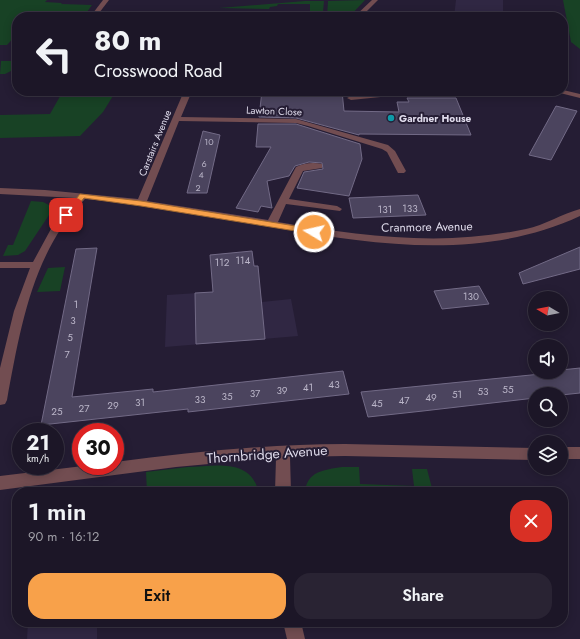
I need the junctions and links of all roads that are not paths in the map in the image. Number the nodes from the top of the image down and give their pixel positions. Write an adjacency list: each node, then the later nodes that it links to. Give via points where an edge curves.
1 (106, 0): 3 (street)
2 (375, 0): 4 (street)
3 (97, 12)
4 (362, 12)
5 (568, 94): 8 (street)
6 (186, 96): 10 (street, Carstairs Avenue)
7 (371, 96): 9 (street)
8 (580, 96)
9 (351, 98)
10 (177, 119): 12 (street, Lawton Close, via 296,121 310,124 385,147 391,151); 16 (street, Carstairs Avenue)
11 (319, 166): 15 (street, via 305,166 299,170)
12 (401, 171)
13 (0, 191): 14 (street, Cranmore Avenue)
14 (82, 196): 16 (street, Cranmore Avenue); 21 (street, via 58,225)
15 (283, 201): 17 (street); 19 (street)
16 (141, 203): 19 (street, Cranmore Avenue)
17 (337, 209)
18 (580, 212): 19 (street, Cranmore Avenue, via 559,222 508,235 436,243 377,241)
19 (271, 225)
20 (0, 265): 21 (street)
21 (36, 265): 22 (street, via 22,299)
22 (0, 400)
23 (283, 451): 26 (street, Thornbridge Avenue); 27 (street, Thornbridge Avenue); 28 (street)
24 (568, 453): 25 (street)
25 (580, 453)
26 (528, 454)
27 (0, 483)
28 (283, 487)
29 (293, 627): 30 (street)
30 (296, 639)

